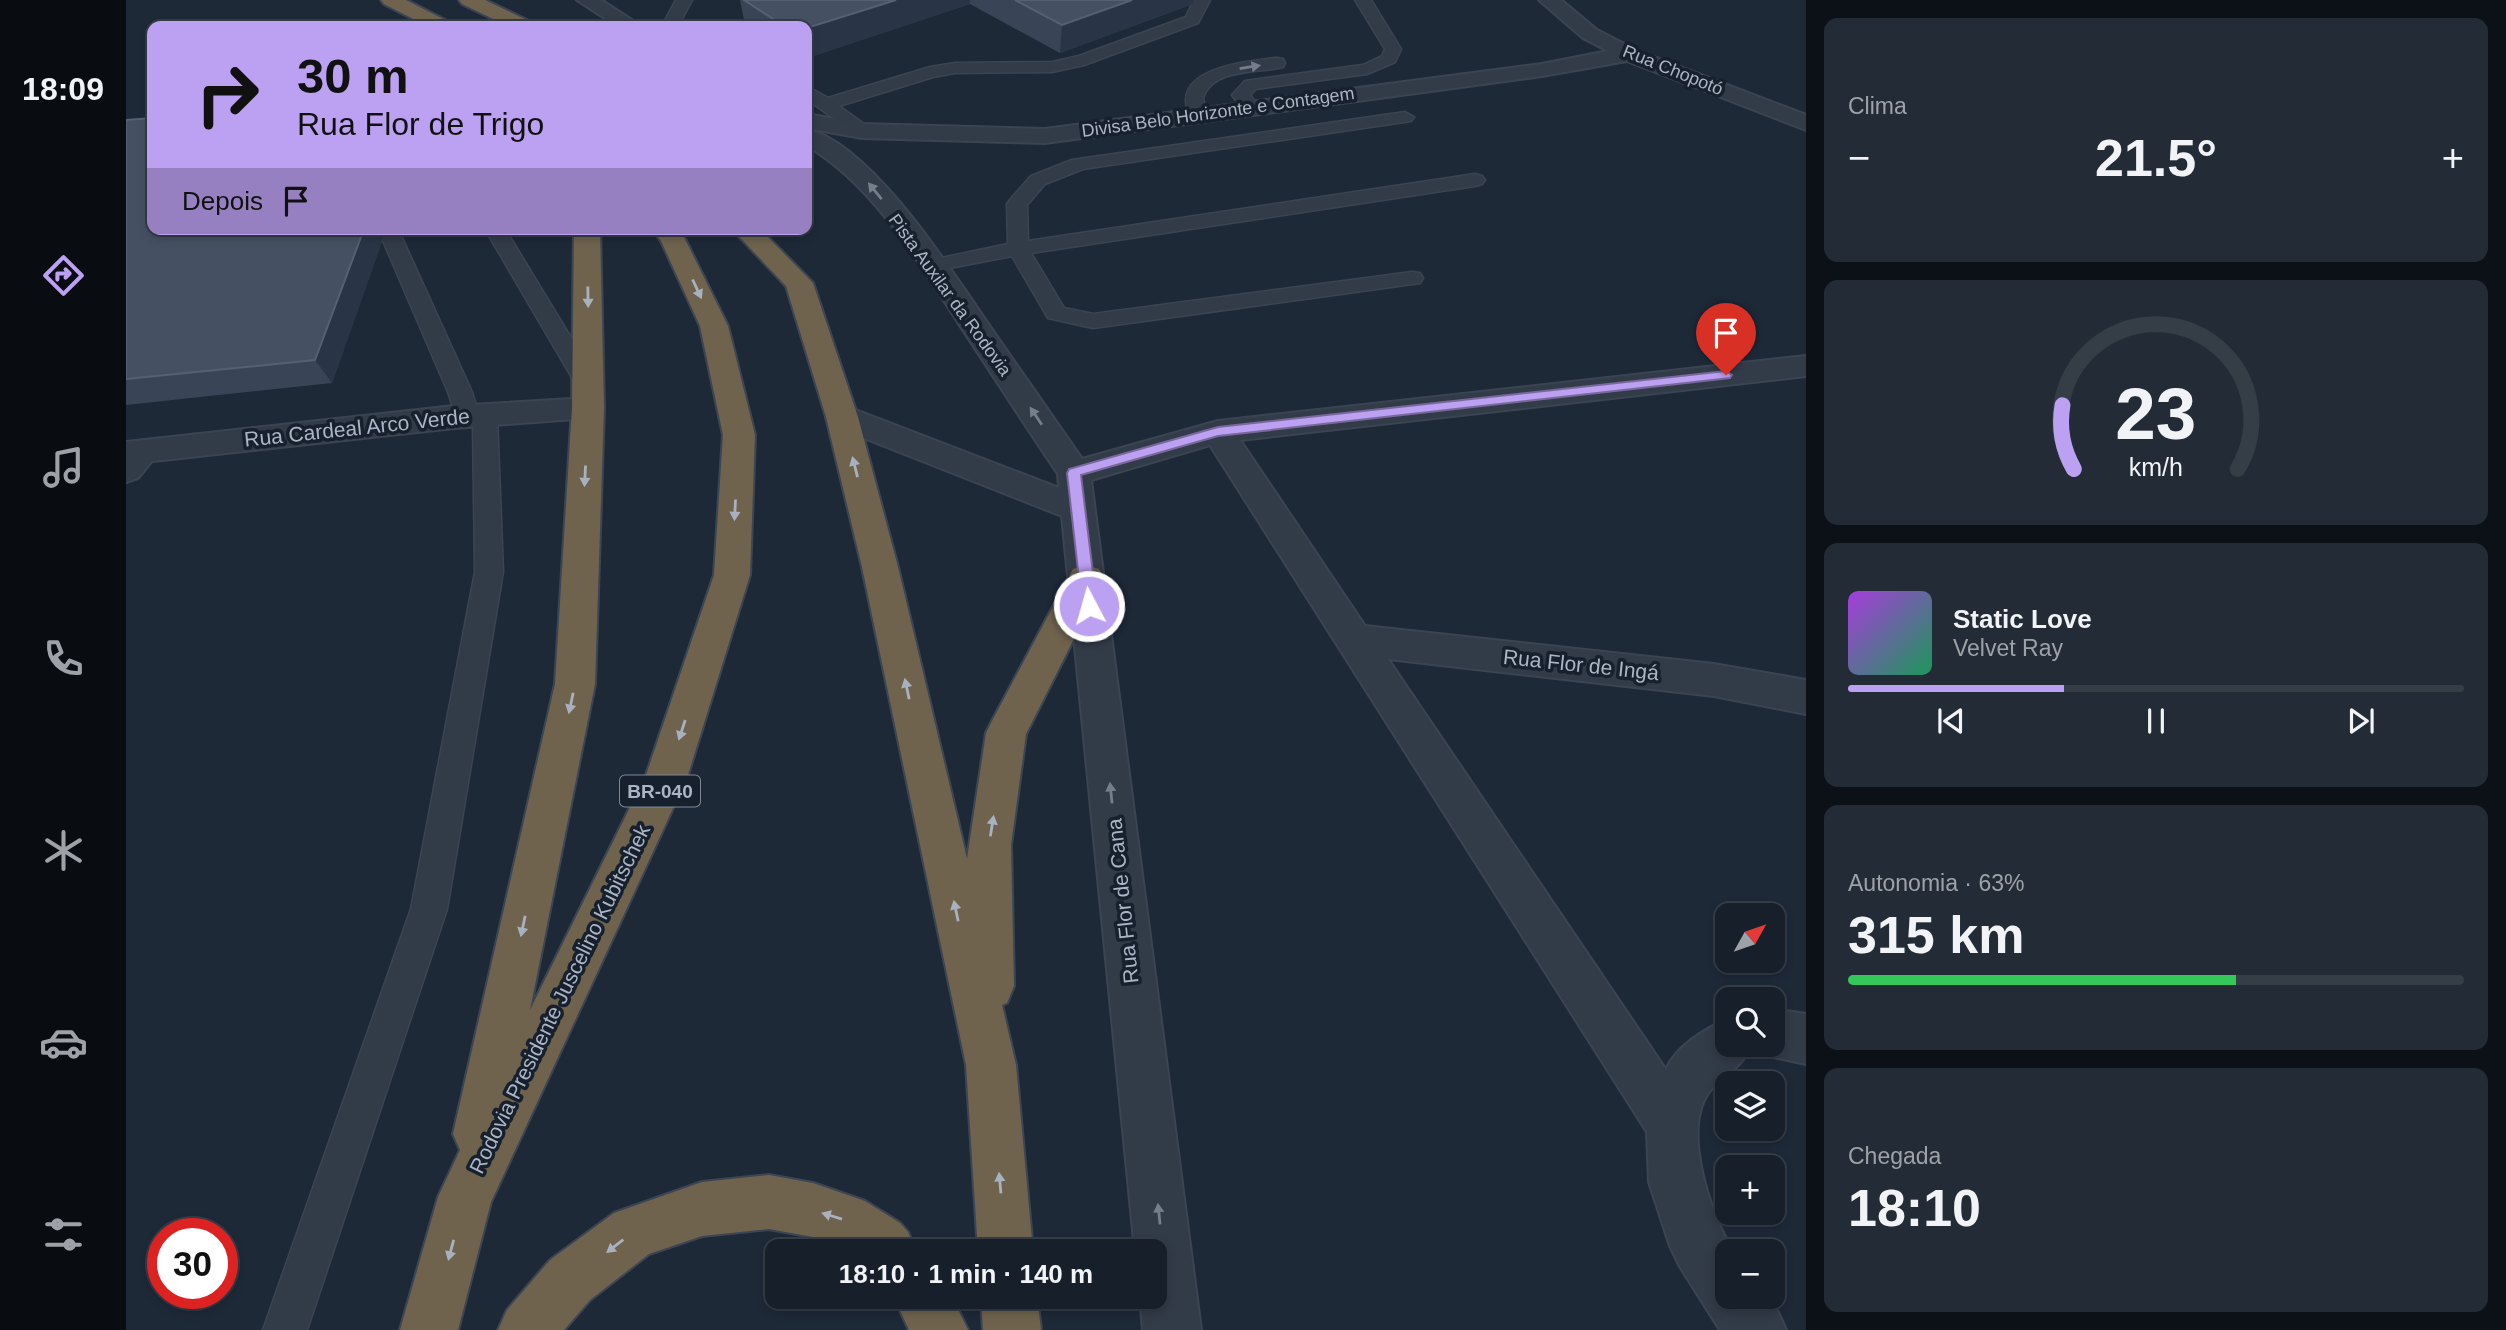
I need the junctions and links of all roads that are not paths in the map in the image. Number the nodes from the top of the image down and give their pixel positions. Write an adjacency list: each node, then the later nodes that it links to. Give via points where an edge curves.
1 (391, 0): 8 (highway)
2 (468, 0): 9 (highway)
3 (587, 0): 10 (street)
4 (684, 0): 11 (lane)
5 (1202, 0): 15 (lane, via 1192,20 1084,60 930,72)
6 (1363, 0): 13 (lane, via 1393,49)
7 (1549, 0): 12 (street, Rua Chopotó, via 1590,34)
8 (432, 21)
9 (513, 21)
10 (623, 21)
11 (673, 21)
12 (1629, 54): 16 (street, Divisa Belo Horizonte e Contagem); 20 (street, Rua Chopotó)
13 (1389, 59): 16 (lane, via 1367,69 1251,85 1241,95); 17 (lane, one-way to 13, via 1194,98 1199,86 1215,75 1299,61)
14 (812, 94): 15 (lane)
15 (828, 104): 21 (lane)
16 (1250, 107): 17 (street, Divisa Belo Horizonte e Contagem)
17 (1198, 115): 21 (street, Divisa Belo Horizonte e Contagem, via 1045,136)
18 (1405, 117): 30 (lane, via 1079,164 1038,180 1017,204)
19 (812, 122): 21 (street, Divisa Belo Horizonte e Contagem)
20 (1806, 122)
21 (862, 131)
22 (812, 139): 31 (street, Pista Auxilar da Rodovia, one-way to 22, via 870,184 838,153)
23 (1475, 180): 30 (lane)
24 (391, 235): 36 (lane, via 460,392)
25 (498, 235): 35 (lane)
26 (587, 235): 35 (highway, one-way to 35)
27 (670, 235): 49 (highway, Rodovia Presidente Juscelino Kubitschek / BR-040, one-way to 49, via 714,326 738,435 732,575 666,778)
28 (751, 235): 33 (highway)
29 (787, 235): 33 (highway)
30 (1018, 249): 31 (lane); 32 (lane, via 1056,313 1093,321)
31 (933, 265): 40 (street, Pista Auxilar da Rodovia, one-way to 31)
32 (1412, 278)
33 (799, 284): 37 (highway)
34 (1806, 366): 38 (street)
35 (588, 398): 36 (street, Rua Cardeal Arco Verde); 49 (highway, one-way to 49, via 575,684)
36 (476, 416): 39 (street, Rua Cardeal Arco Verde); 56 (lane, via 489,572 429,909)
37 (842, 417): 40 (street); 47 (highway, one-way to 37, via 880,567)
38 (1218, 432): 40 (street); 42 (street)
39 (132, 458)
40 (1076, 491): 41 (street, Rua Flor de Cana)
41 (1086, 579): 47 (highway, one-way to 41, via 989,845 1006,733); 61 (street, Rua Flor de Cana, one-way to 41)
42 (1354, 640): 43 (street, Rua Flor de Ingá, via 1714,680); 48 (street)
43 (1806, 697)
44 (1785, 1035): 45 (street)
45 (1806, 1039)
46 (1715, 1054): 48 (street, via 1688,1077)
47 (990, 1065): 51 (highway, one-way to 47)
48 (1672, 1125): 52 (street, via 1676,1182 1698,1246)
49 (465, 1197): 57 (highway, Rodovia Presidente Juscelino Kubitschek / BR-040, one-way to 57)
50 (876, 1239): 58 (highway, one-way to 58, via 846,1220 769,1202 702,1209 632,1232 570,1280)
51 (1005, 1239)
52 (1715, 1273)
53 (928, 1309): 59 (highway)
54 (1010, 1309): 60 (highway)
55 (1740, 1309): 62 (street)
56 (285, 1330)
57 (429, 1330)
58 (527, 1330)
59 (939, 1330)
60 (1012, 1330)
61 (1172, 1330)
62 (1757, 1330)

